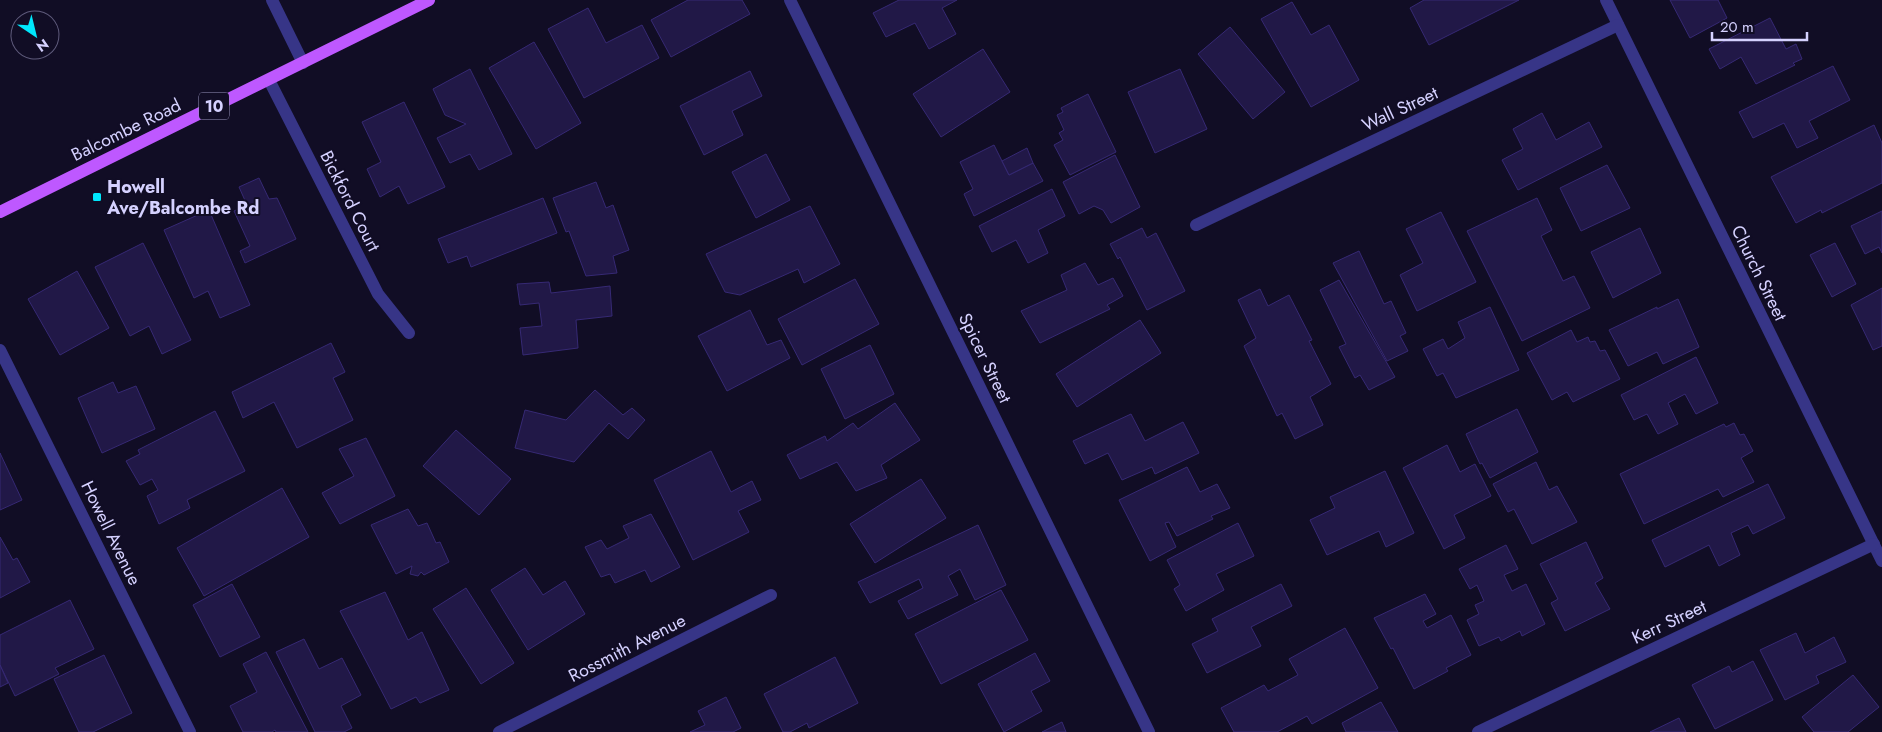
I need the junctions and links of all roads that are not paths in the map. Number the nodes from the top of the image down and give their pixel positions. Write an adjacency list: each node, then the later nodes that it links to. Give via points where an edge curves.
1 (272, 0): 6 (street)
2 (428, 0): 6 (main road, Balcombe Road / 10)
3 (790, 0): 17 (street, Spicer Street)
4 (1606, 0): 5 (street, Church Street)
5 (1618, 25): 9 (street, Wall Street); 12 (street, Church Street)
6 (303, 62): 7 (main road, Balcombe Road / 10)
7 (268, 80): 8 (main road, Balcombe Road / 10); 10 (street, Bickford Court, via 378,294)
8 (0, 212)
9 (1196, 225)
10 (409, 333)
11 (0, 350): 15 (street, Howell Avenue)
12 (1874, 544): 13 (street, Church Street); 18 (street, Kerr Street)
13 (1882, 561)
14 (771, 595): 16 (street, Rossmith Avenue)
15 (190, 732)
16 (499, 732)
17 (1149, 732)
18 (1478, 732)

